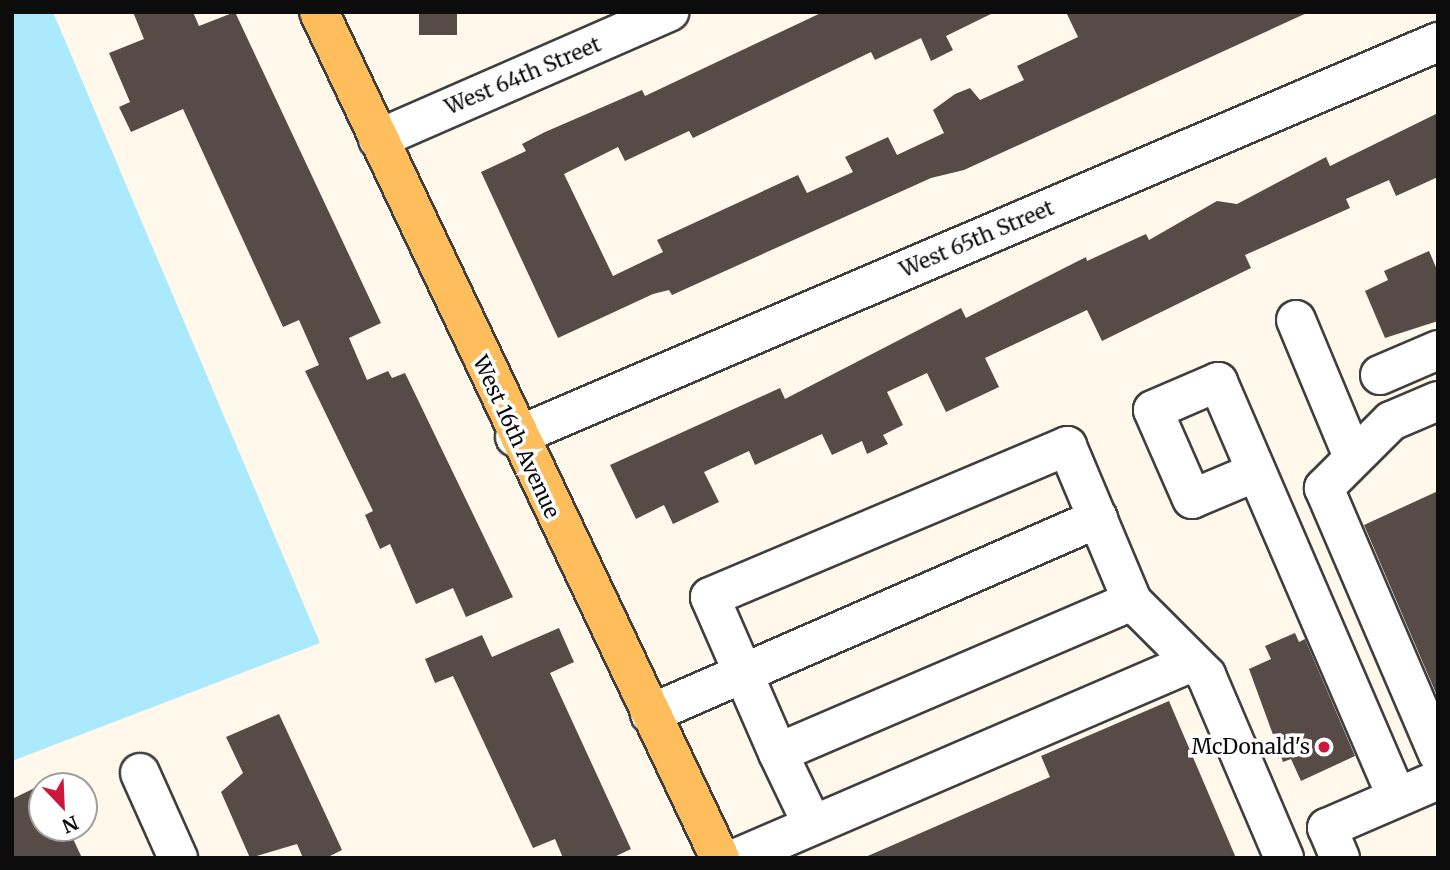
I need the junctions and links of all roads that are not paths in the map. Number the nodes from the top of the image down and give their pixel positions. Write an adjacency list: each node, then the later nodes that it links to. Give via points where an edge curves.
1 (319, 12): 4 (main road, West 16th Avenue)
2 (669, 12): 4 (street, West 64th Street)
3 (1438, 42): 9 (street, West 65th Street)
4 (378, 139): 9 (main road, West 16th Avenue)
5 (1296, 320): 10 (street)
6 (1438, 350): 7 (street)
7 (1380, 375)
8 (1438, 401): 10 (street, via 1391,421)
9 (516, 437): 16 (main road, West 16th Avenue)
10 (1353, 457): 18 (street, via 1324,488)
11 (1256, 472): 21 (street)
12 (1098, 518): 13 (street); 15 (street); 15 (street, via 1067,446 710,597)
13 (1132, 601): 14 (street); 17 (street)
14 (1192, 662): 22 (street); 26 (street, via 1206,675)
15 (743, 672): 16 (street); 17 (street)
16 (650, 714): 24 (main road, West 16th Avenue)
17 (779, 753): 22 (street)
18 (1438, 754)
19 (140, 773): 23 (street)
20 (1438, 780): 21 (street)
21 (1397, 797): 27 (street, via 1327,828)
22 (811, 824): 25 (street)
23 (178, 858)
24 (720, 858)
25 (737, 858)
26 (1284, 858)
27 (1340, 858)

